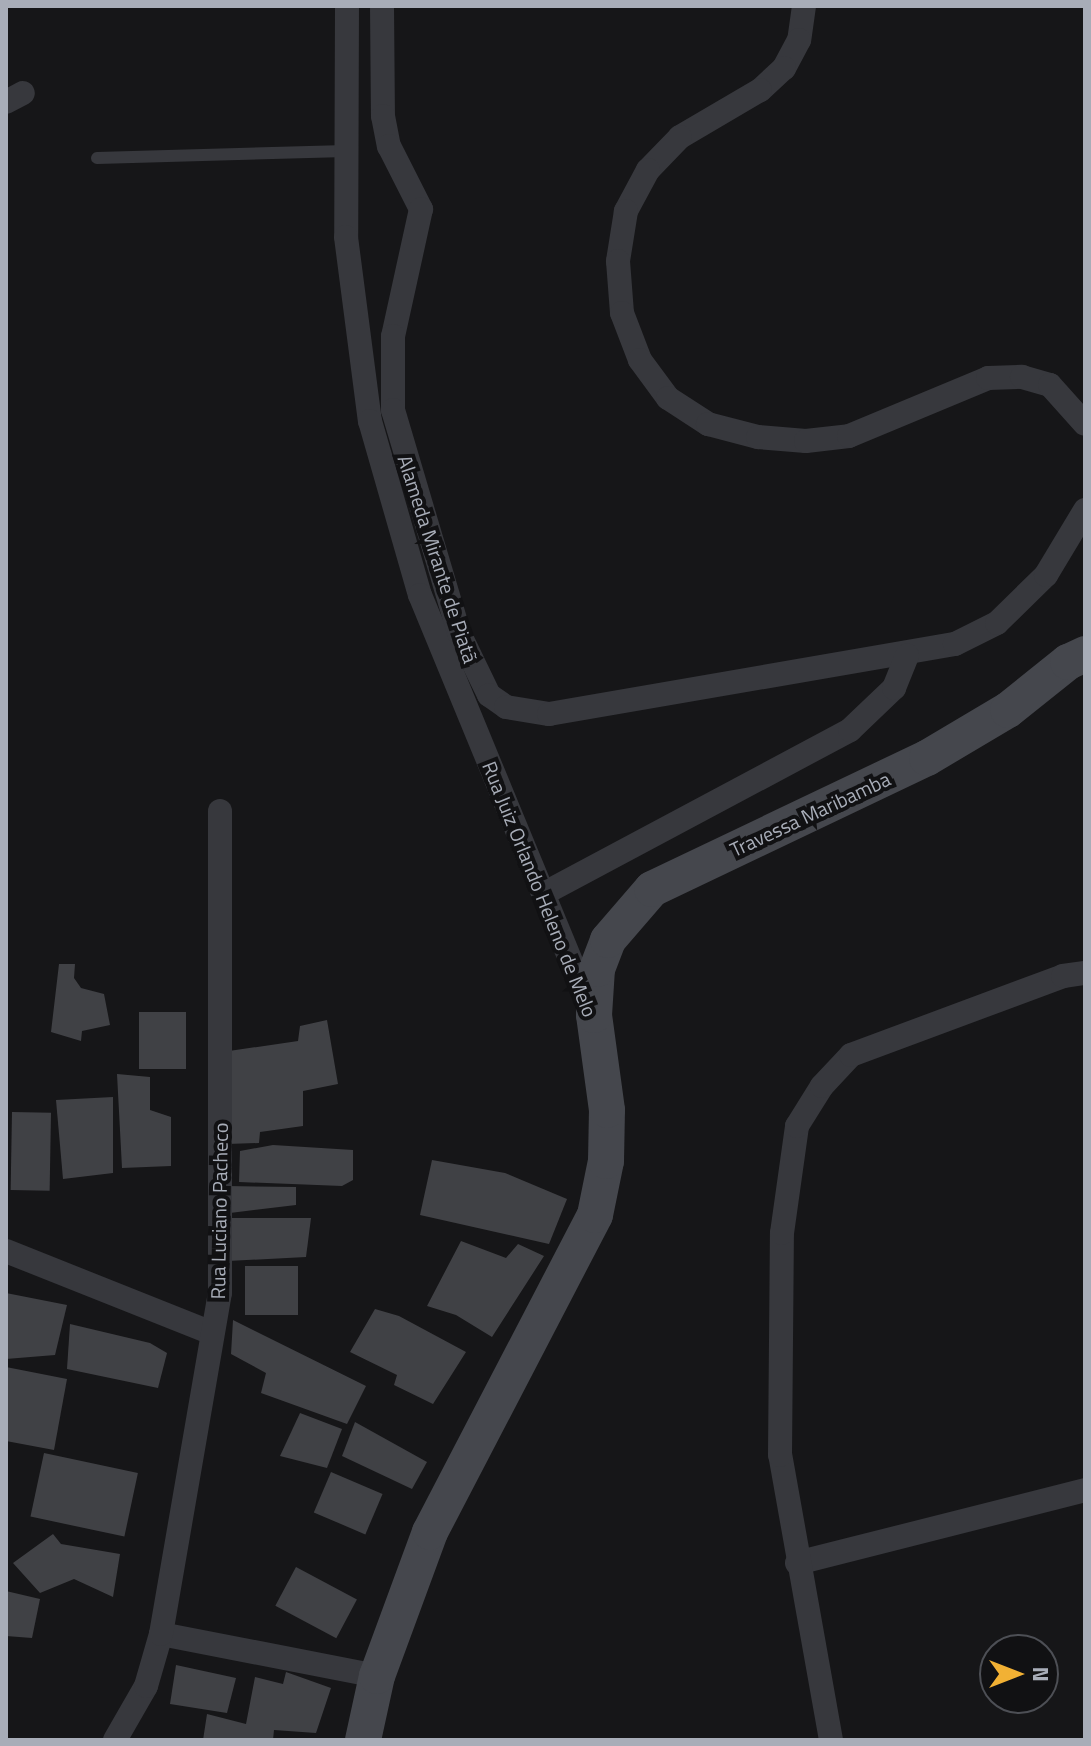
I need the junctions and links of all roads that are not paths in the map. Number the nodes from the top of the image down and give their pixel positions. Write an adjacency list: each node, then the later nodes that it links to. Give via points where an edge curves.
1 (347, 6): 4 (street, Rua Juiz Orlando Heleno de Melo)
2 (382, 6): 9 (street, Alameda Mirante de Piatã, via 386,131 421,209 393,336 393,410 459,633 489,695 506,707 549,714)
3 (804, 6): 6 (street, via 799,40 784,68 760,90 680,137 648,170 626,211 618,261 622,313 640,360 668,398 708,424 758,437 849,436 988,378 1022,377 1050,385)
4 (346, 151): 5 (lane); 11 (street, Rua Juiz Orlando Heleno de Melo, via 351,296 370,421 420,595)
5 (97, 158)
6 (1085, 424)
7 (1085, 510): 9 (street, Alameda Mirante de Piatã, via 1046,575 997,623 955,644)
8 (1085, 654): 13 (main road, Travessa Maribamba, via 1008,710 927,758 652,889 608,940 597,969)
9 (907, 655): 11 (street, via 894,688 850,730)
10 (220, 811): 15 (street, Rua Luciano Pacheco, via 220,1270)
11 (543, 894): 13 (street, Rua Juiz Orlando Heleno de Melo)
12 (1085, 973): 17 (street, via 1063,976 851,1055 822,1086 797,1126 782,1233 780,1455)
13 (594, 1015): 19 (main road, Rua Juiz Orlando Heleno de Melo, via 607,1110 606,1161 595,1215 430,1532)
14 (6, 1251): 15 (street)
15 (212, 1333): 18 (street, Rua Luciano Pacheco)
16 (1085, 1490): 17 (street)
17 (797, 1563): 22 (street)
18 (161, 1634): 19 (street); 20 (street, Rua Luciano Pacheco, via 146,1686)
19 (377, 1676): 21 (main road, Rua Juiz Orlando Heleno de Melo)
20 (115, 1740)
21 (363, 1740)
22 (831, 1740)

